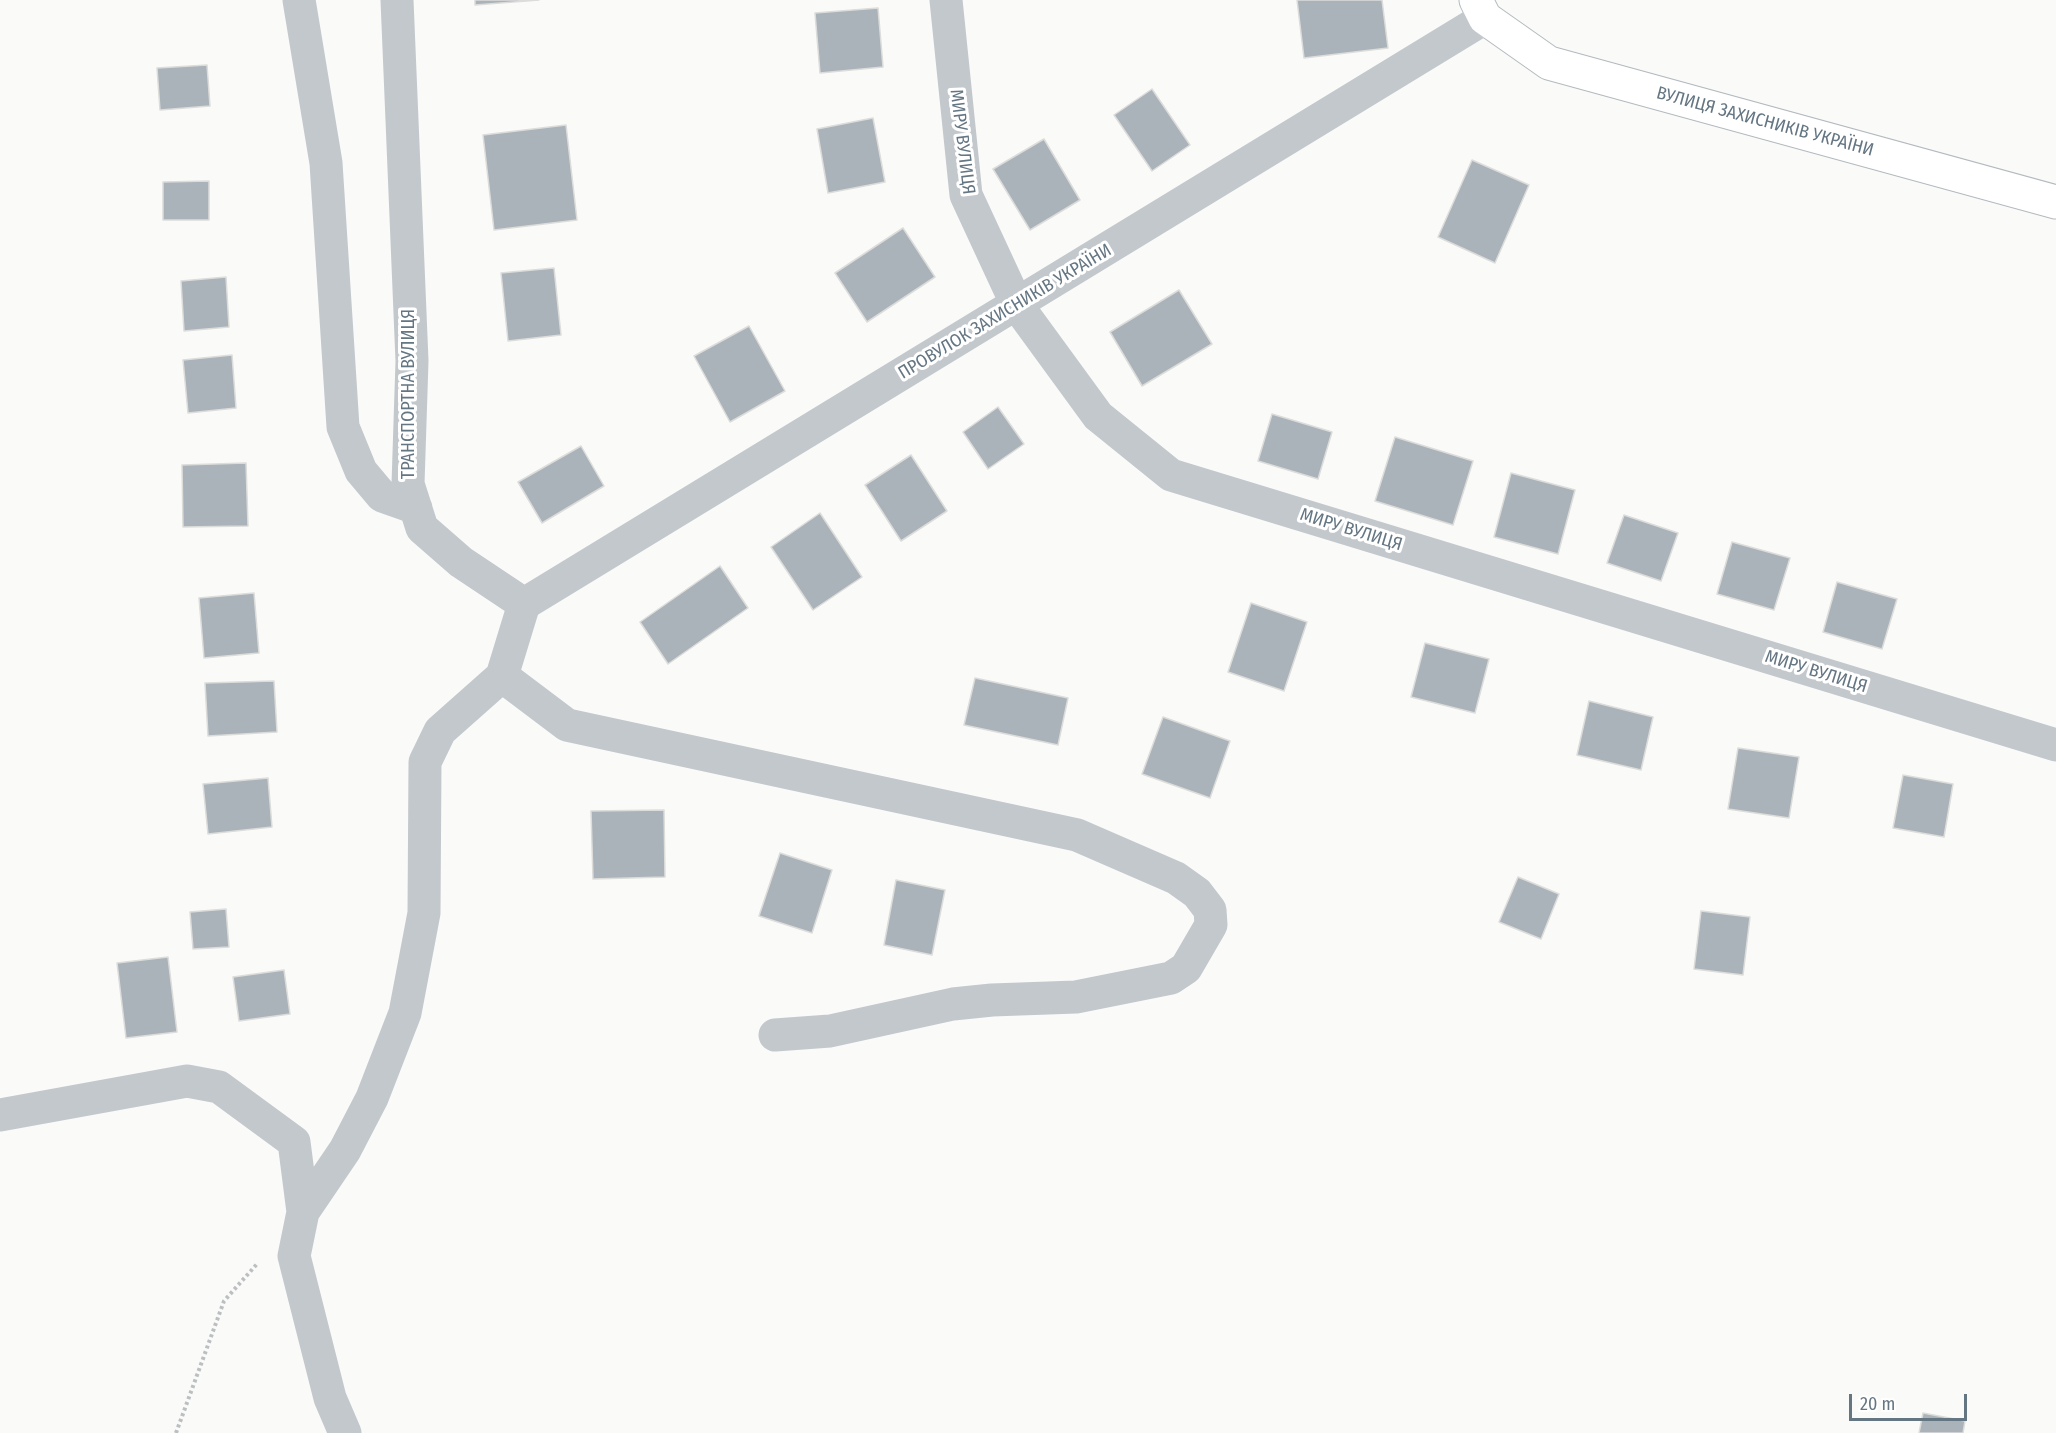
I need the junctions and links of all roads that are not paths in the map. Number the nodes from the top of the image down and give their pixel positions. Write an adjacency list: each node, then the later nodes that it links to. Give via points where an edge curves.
1 (299, 0): 7 (street, via 326,163 343,427 361,471 382,496)
2 (397, 0): 7 (street, ТРАНСПОРТНА ВУЛИЦЯ, via 412,361 408,484)
3 (946, 0): 6 (street, МИРУ ВУЛИЦЯ, via 966,195)
4 (1481, 9): 5 (street, ВУЛИЦЯ ЗАХИСНИКІВ УКРАЇНИ, via 1549,63); 6 (street, ПРОВУЛОК ЗАХИСНИКІВ УКРАЇНИ)
5 (2056, 202)
6 (1017, 305): 8 (street, ПРОВУЛОК ЗАХИСНИКІВ УКРАЇНИ); 10 (street, МИРУ ВУЛИЦЯ, via 1098,416 1171,475)
7 (416, 508): 8 (street, ТРАНСПОРТНА ВУЛИЦЯ, via 422,528 461,562)
8 (524, 604): 9 (street)
9 (501, 676): 11 (street, via 567,725 1077,835 1176,878 1197,893 1210,910 1211,925 1186,968 1171,978 1076,996 953,1004 830,1031); 13 (street, via 440,731 425,762 424,914 405,1013 351,1140)
10 (2056, 746)
11 (776, 1035)
12 (0, 1115): 13 (street, via 187,1081 219,1087 294,1142)
13 (303, 1212): 14 (street, via 294,1256 330,1398)
14 (345, 1433)

